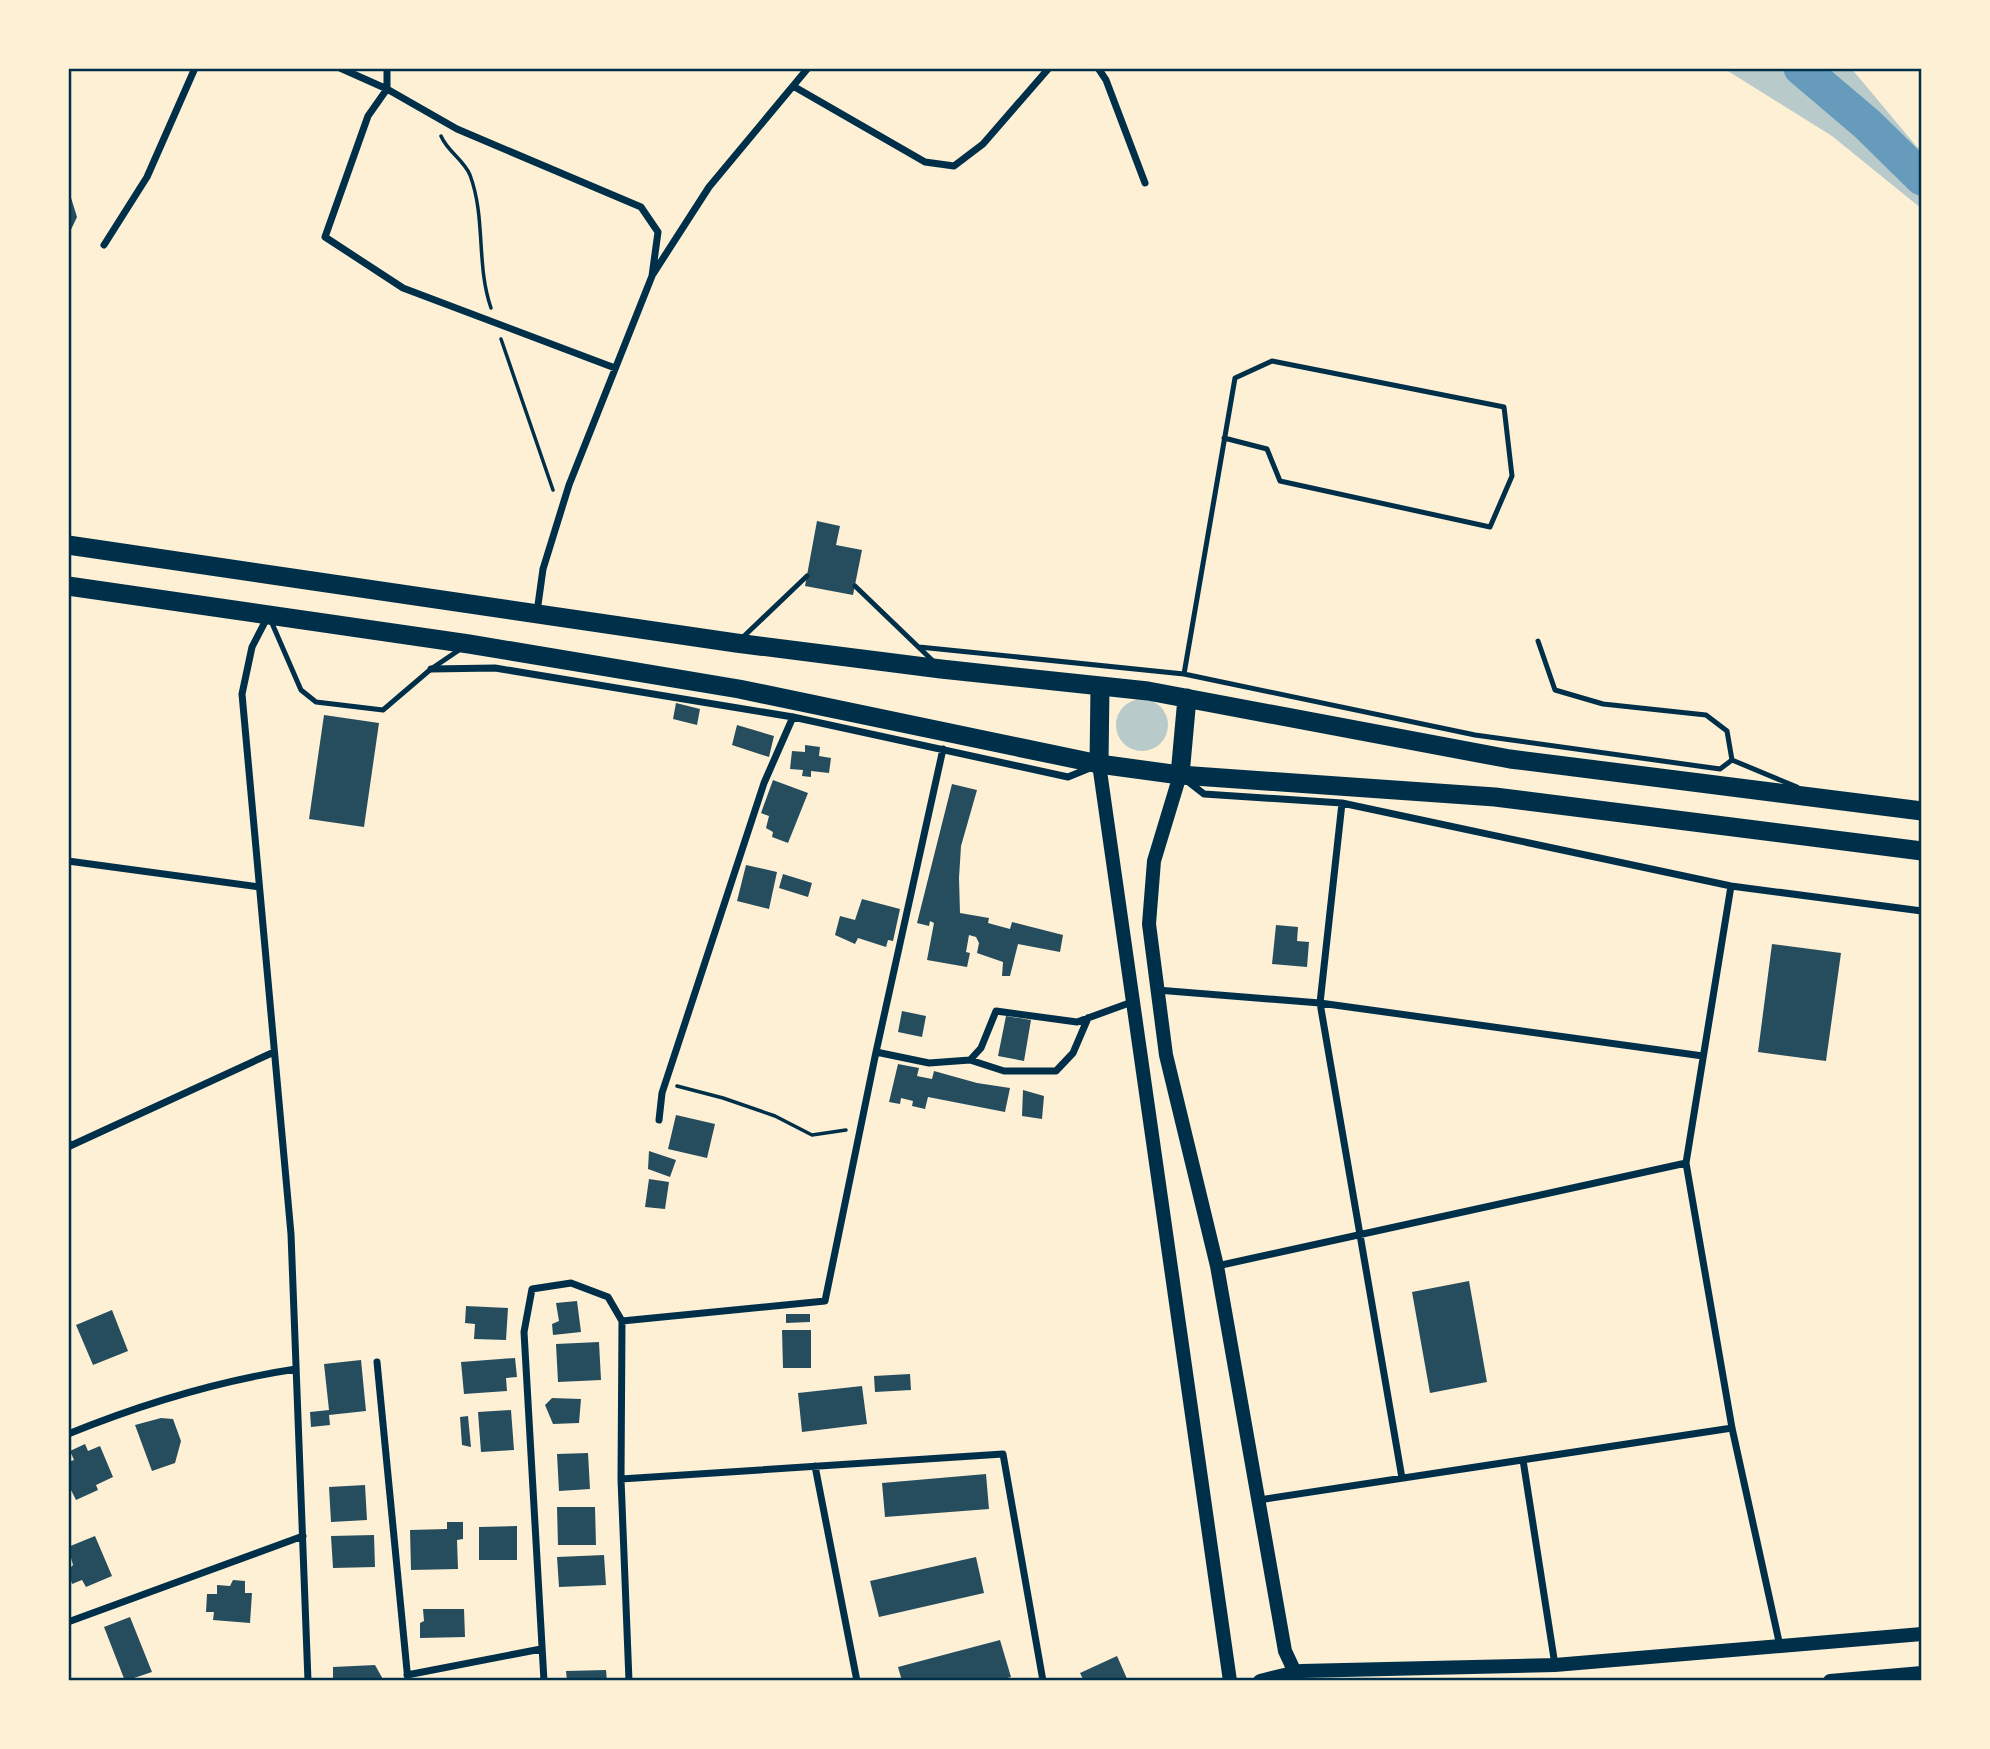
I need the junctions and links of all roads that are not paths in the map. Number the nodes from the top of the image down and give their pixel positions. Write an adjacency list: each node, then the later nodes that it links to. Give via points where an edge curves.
1 (195, 68): 10 (street, via 147,177)
2 (340, 68): 8 (street)
3 (387, 68): 8 (street)
4 (808, 68): 7 (street)
5 (1049, 68): 7 (street, via 983,144 954,166 925,162)
6 (1098, 68): 9 (street)
7 (793, 86): 11 (street, via 709,187)
8 (387, 89): 11 (street, via 457,129 641,207 658,232); 12 (street, via 368,117 325,237 403,288)
9 (1145, 183)
10 (104, 245)
11 (652, 276): 12 (street)
12 (615, 368): 18 (street, via 569,485 543,569)
13 (1224, 438): 13 (lane, via 1267,449 1280,481 1490,527 1512,476 1504,407 1272,361 1235,378); 26 (lane)
14 (68, 545): 18 (highway)
15 (807, 576): 21 (lane)
16 (68, 586): 19 (highway)
17 (855, 586): 23 (lane)
18 (537, 614): 21 (highway)
19 (269, 615): 22 (highway); 24 (lane, via 302,690 316,702 383,710); 40 (street, via 252,647 243,694)
20 (1538, 641): 31 (lane, via 1555,690 1603,704 1706,715 1727,731)
21 (736, 643): 25 (highway)
22 (469, 644): 24 (lane); 32 (highway, via 739,689)
23 (919, 647): 25 (lane); 26 (lane)
24 (431, 669): 29 (street, via 495,668)
25 (941, 670): 27 (highway)
26 (1184, 674): 31 (lane, via 1475,735 1720,769)
27 (1100, 686): 28 (highway); 32 (highway)
28 (1187, 698): 33 (highway); 34 (highway, via 1510,759)
29 (793, 717): 30 (street); 50 (street, via 764,783 665,1083)
30 (943, 749): 32 (street, via 1068,777); 47 (street)
31 (1732, 760): 34 (lane)
32 (1099, 764): 33 (highway); 43 (main road)
33 (1180, 775): 35 (street, via 1204,794); 37 (highway, via 1495,797); 42 (main road, via 1154,861 1149,924)
34 (1825, 799): 36 (highway)
35 (1342, 803): 39 (street); 44 (street)
36 (1922, 811)
37 (1922, 851)
38 (68, 861): 40 (street)
39 (1731, 886): 41 (street); 48 (street)
40 (259, 887): 46 (street)
41 (1922, 911)
42 (1157, 990): 44 (street); 54 (main road, via 1166,1055)
43 (1132, 1002): 45 (street); 79 (main road)
44 (1320, 1003): 48 (street); 53 (street)
45 (1089, 1017): 49 (street, via 1077,1023 996,1012 981,1048); 49 (street, via 1073,1053 1056,1071 1004,1070)
46 (274, 1052): 51 (street, via 70,1146); 57 (street, via 291,1234)
47 (876, 1052): 49 (street, via 929,1063); 55 (street, via 825,1301)
48 (1703, 1056): 52 (street)
49 (970, 1060)
50 (659, 1120)
51 (68, 1142)
52 (1686, 1163): 53 (street); 58 (street)
53 (1361, 1234): 54 (street); 62 (street)
54 (1217, 1266): 64 (main road)
55 (622, 1321): 63 (street); 69 (street, via 608,1297 571,1283 532,1289 524,1332)
56 (377, 1363): 73 (street)
57 (296, 1369): 59 (street, via 250,1376 133,1408); 65 (street)
58 (1732, 1428): 60 (street); 68 (street)
59 (68, 1434)
60 (1524, 1460): 62 (street); 70 (street)
61 (815, 1466): 63 (street); 77 (street); 78 (street, via 1003,1454)
62 (1402, 1478): 64 (street)
63 (621, 1479): 76 (street)
64 (1257, 1500): 72 (main road, via 1285,1651)
65 (303, 1536): 66 (street); 74 (street)
66 (68, 1622)
67 (1922, 1634): 68 (main road)
68 (1780, 1646): 70 (main road)
69 (541, 1649): 73 (street); 75 (street)
70 (1555, 1665): 72 (main road)
71 (1922, 1674): 81 (main road)
72 (1297, 1677): 80 (main road)
73 (407, 1678)
74 (308, 1681)
75 (544, 1681)
76 (629, 1681)
77 (857, 1681)
78 (1043, 1681)
79 (1230, 1681)
80 (1260, 1681)
81 (1830, 1681)

